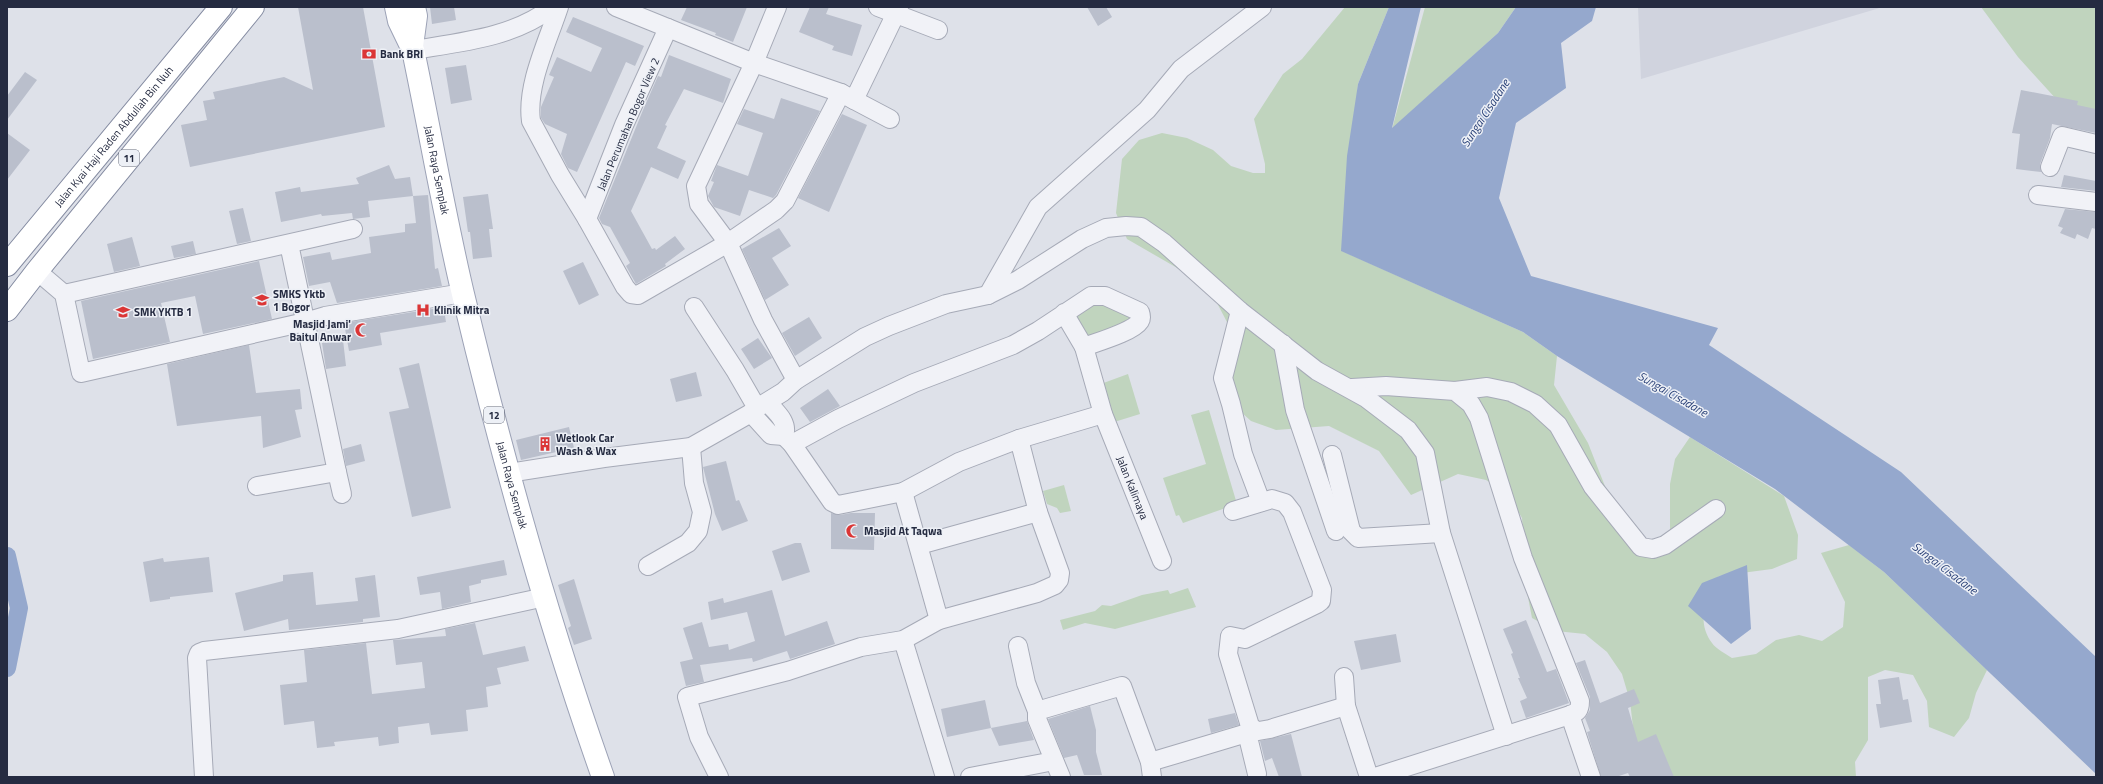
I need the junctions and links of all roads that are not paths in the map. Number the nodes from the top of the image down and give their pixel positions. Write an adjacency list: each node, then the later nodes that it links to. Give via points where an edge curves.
1 (221, 7): 26 (main road, Jalan Kyai Haji Raden Abdullah Bin Nuh / 11)
2 (253, 7): 27 (main road, 11)
3 (396, 7): 14 (main road, Jalan Raya Semplak / 12, via 398,20)
4 (414, 7): 14 (main road, Jalan Raya Semplak / 12, via 416,16)
5 (553, 7): 14 (street, via 537,19 490,37)
6 (559, 7): 22 (street, via 535,78 531,121)
7 (616, 7): 12 (street)
8 (777, 7): 15 (street)
9 (878, 7): 11 (street)
10 (1262, 7): 30 (street, via 1181,70 1146,110 1038,207)
11 (898, 10): 13 (street); 16 (street)
12 (668, 28): 15 (street); 22 (street, Jalan Perumahan Bogor View 2, via 624,125)
13 (938, 30)
14 (412, 48): 28 (main road, Jalan Raya Semplak / 12)
15 (754, 63): 16 (street); 24 (street, via 696,186 700,204)
16 (847, 97): 17 (street); 24 (street, via 785,201)
17 (890, 119)
18 (2096, 144): 19 (street, via 2062,136)
19 (2050, 167)
20 (2038, 195): 21 (street)
21 (2096, 202)
22 (587, 219): 24 (street, via 631,294 638,295)
23 (353, 229): 25 (street)
24 (728, 243): 38 (street, via 763,320)
25 (289, 244): 29 (street); 35 (street)
26 (7, 265)
27 (37, 271): 29 (street); 32 (main road, 11)
28 (463, 293): 35 (street, via 368,308); 48 (main road, Jalan Raya Semplak / 12)
29 (64, 294): 35 (street, via 81,374)
30 (988, 295): 33 (street, via 1018,280 1082,239 1106,228 1126,226 1141,227 1164,243); 38 (street, via 946,304 889,326 865,337)
31 (694, 307): 41 (street)
32 (7, 310)
33 (1240, 311): 36 (street); 52 (street, via 1223,378 1243,454)
34 (1064, 313): 37 (street, Jalan Kalimaya); 37 (street, via 1091,296 1098,295 1140,312 1140,321 1133,327); 44 (street, via 1012,344 914,383)
35 (305, 322): 47 (street)
36 (1283, 344): 39 (street, via 1317,371); 56 (street, via 1296,410)
37 (1084, 347): 42 (street, Jalan Kalimaya)
38 (796, 380): 41 (street)
39 (1352, 388): 40 (street, via 1386,386); 57 (street, via 1408,430 1425,453)
40 (1455, 391): 53 (street, via 1487,387 1511,392 1535,404 1558,425 1593,486 1641,547 1653,549 1665,545); 68 (street, via 1471,404 1480,418 1523,558 1580,701 1578,712)
41 (758, 408): 44 (street, via 784,422); 45 (street)
42 (1103, 414): 43 (street); 59 (street, Jalan Kalimaya)
43 (1019, 439): 50 (street, via 959,462); 55 (street)
44 (788, 440): 50 (street, via 832,502 838,505)
45 (691, 447): 48 (street); 60 (street, via 694,484 702,512 698,531 688,543)
46 (1332, 455): 57 (street, via 1351,531 1358,538)
47 (337, 472): 49 (street); 51 (street)
48 (508, 473): 61 (main road, Jalan Raya Semplak / 12)
49 (256, 486)
50 (903, 492): 58 (street)
51 (342, 494)
52 (1261, 502): 54 (street); 69 (street, via 1278,500 1292,512 1322,590 1322,597 1317,604 1245,639 1230,636 1228,654)
53 (1716, 509)
54 (1233, 511)
55 (1038, 512): 58 (street); 62 (street, via 1060,573 1055,585)
56 (1336, 531)
57 (1441, 533): 70 (street)
58 (919, 545): 62 (street)
59 (1162, 561)
60 (648, 566)
61 (544, 597): 74 (street, via 398,628 199,653 196,658); 75 (main road, Jalan Raya Semplak / 12)
62 (939, 620): 63 (street)
63 (903, 640): 76 (street, via 861,647 788,672 687,697 699,737); 77 (street)
64 (1018, 646): 67 (street, via 1026,683)
65 (1344, 677): 66 (street)
66 (1346, 706): 69 (street); 79 (street)
67 (1037, 711): 71 (street); 72 (street, via 1122,686)
68 (1570, 715): 70 (street); 81 (street)
69 (1252, 732): 72 (street); 73 (street)
70 (1506, 736): 80 (street)
71 (1057, 769): 78 (street)
72 (1151, 769)
73 (1258, 776)
74 (204, 777)
75 (603, 777)
76 (719, 777)
77 (944, 777)
78 (970, 777)
79 (1369, 777)
80 (1375, 777)
81 (1591, 777)

